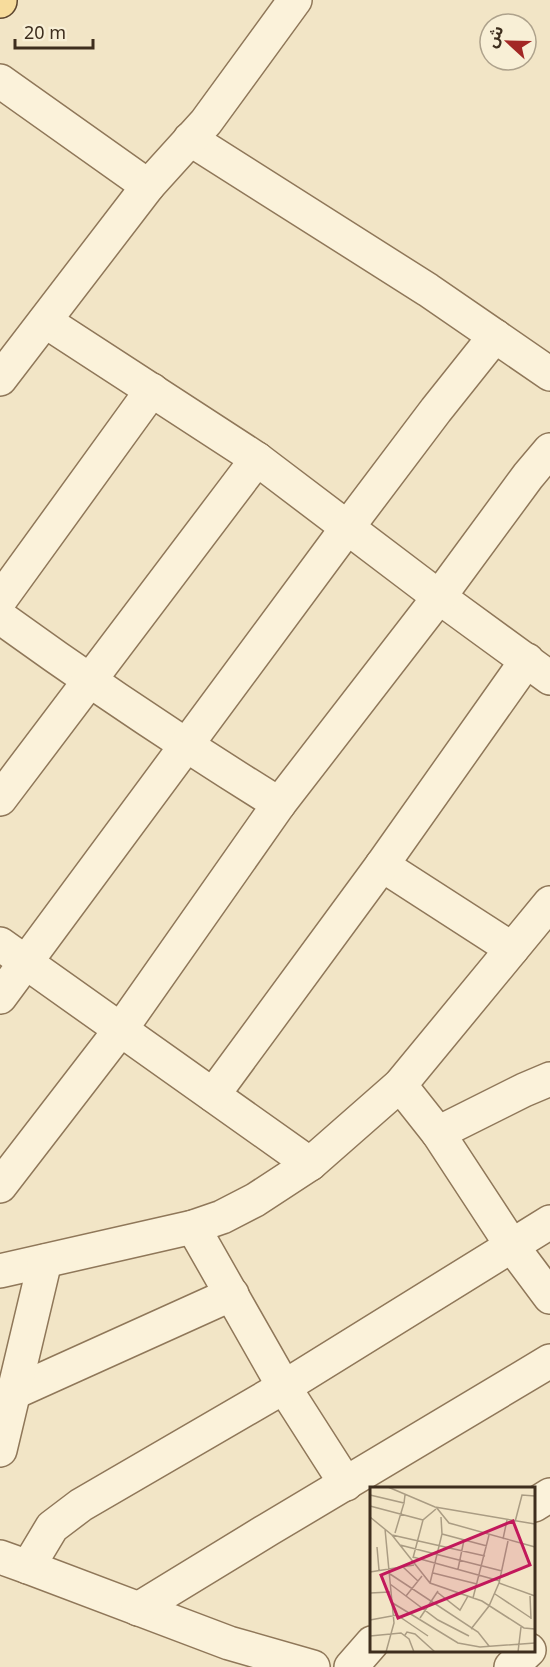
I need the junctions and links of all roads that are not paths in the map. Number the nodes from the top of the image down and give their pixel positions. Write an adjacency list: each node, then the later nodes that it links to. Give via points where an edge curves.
1 (295, 0): 3 (street)
2 (0, 81): 4 (street)
3 (190, 140): 4 (street); 6 (street)
4 (148, 186): 5 (street)
5 (45, 321): 8 (street); 9 (street)
6 (495, 336): 7 (street); 12 (street)
7 (550, 374)
8 (0, 379)
9 (152, 390): 11 (street); 14 (street)
10 (550, 450): 13 (street)
11 (257, 459): 12 (street); 17 (street)
12 (347, 528): 13 (street); 18 (street)
13 (438, 597): 16 (street); 20 (street)
14 (0, 600)
15 (0, 617): 17 (street)
16 (539, 669): 21 (street)
17 (88, 681): 18 (street); 19 (street)
18 (186, 746): 20 (street); 24 (street)
19 (0, 799)
20 (279, 804): 26 (street)
21 (382, 865): 23 (street); 29 (street)
22 (550, 903): 23 (street)
23 (512, 949): 28 (street)
24 (13, 953): 25 (street); 26 (street)
25 (0, 997)
26 (121, 1029): 29 (street); 32 (street)
27 (550, 1080): 30 (street)
28 (400, 1084): 30 (street); 31 (street)
29 (213, 1095): 31 (street)
30 (438, 1132): 35 (street)
31 (310, 1164): 34 (street, via 255,1200)
32 (0, 1186)
33 (550, 1222): 35 (street)
34 (193, 1227): 36 (street); 38 (street)
35 (512, 1246): 39 (street); 41 (street)
36 (45, 1261): 37 (street); 42 (street)
37 (0, 1271)
38 (232, 1294): 41 (street); 42 (street)
39 (550, 1297)
40 (550, 1361): 44 (street)
41 (284, 1387): 44 (street); 47 (street, via 81,1505)
42 (15, 1392): 43 (street)
43 (0, 1450)
44 (346, 1484): 48 (street)
45 (550, 1495): 46 (street)
46 (535, 1504)
47 (14, 1562): 48 (street)
48 (138, 1609): 53 (street)
49 (550, 1636): 51 (street)
50 (370, 1645): 55 (street)
51 (535, 1646)
52 (528, 1652): 56 (street)
53 (224, 1655): 54 (street)
54 (313, 1667)
55 (351, 1667)
56 (511, 1667)

